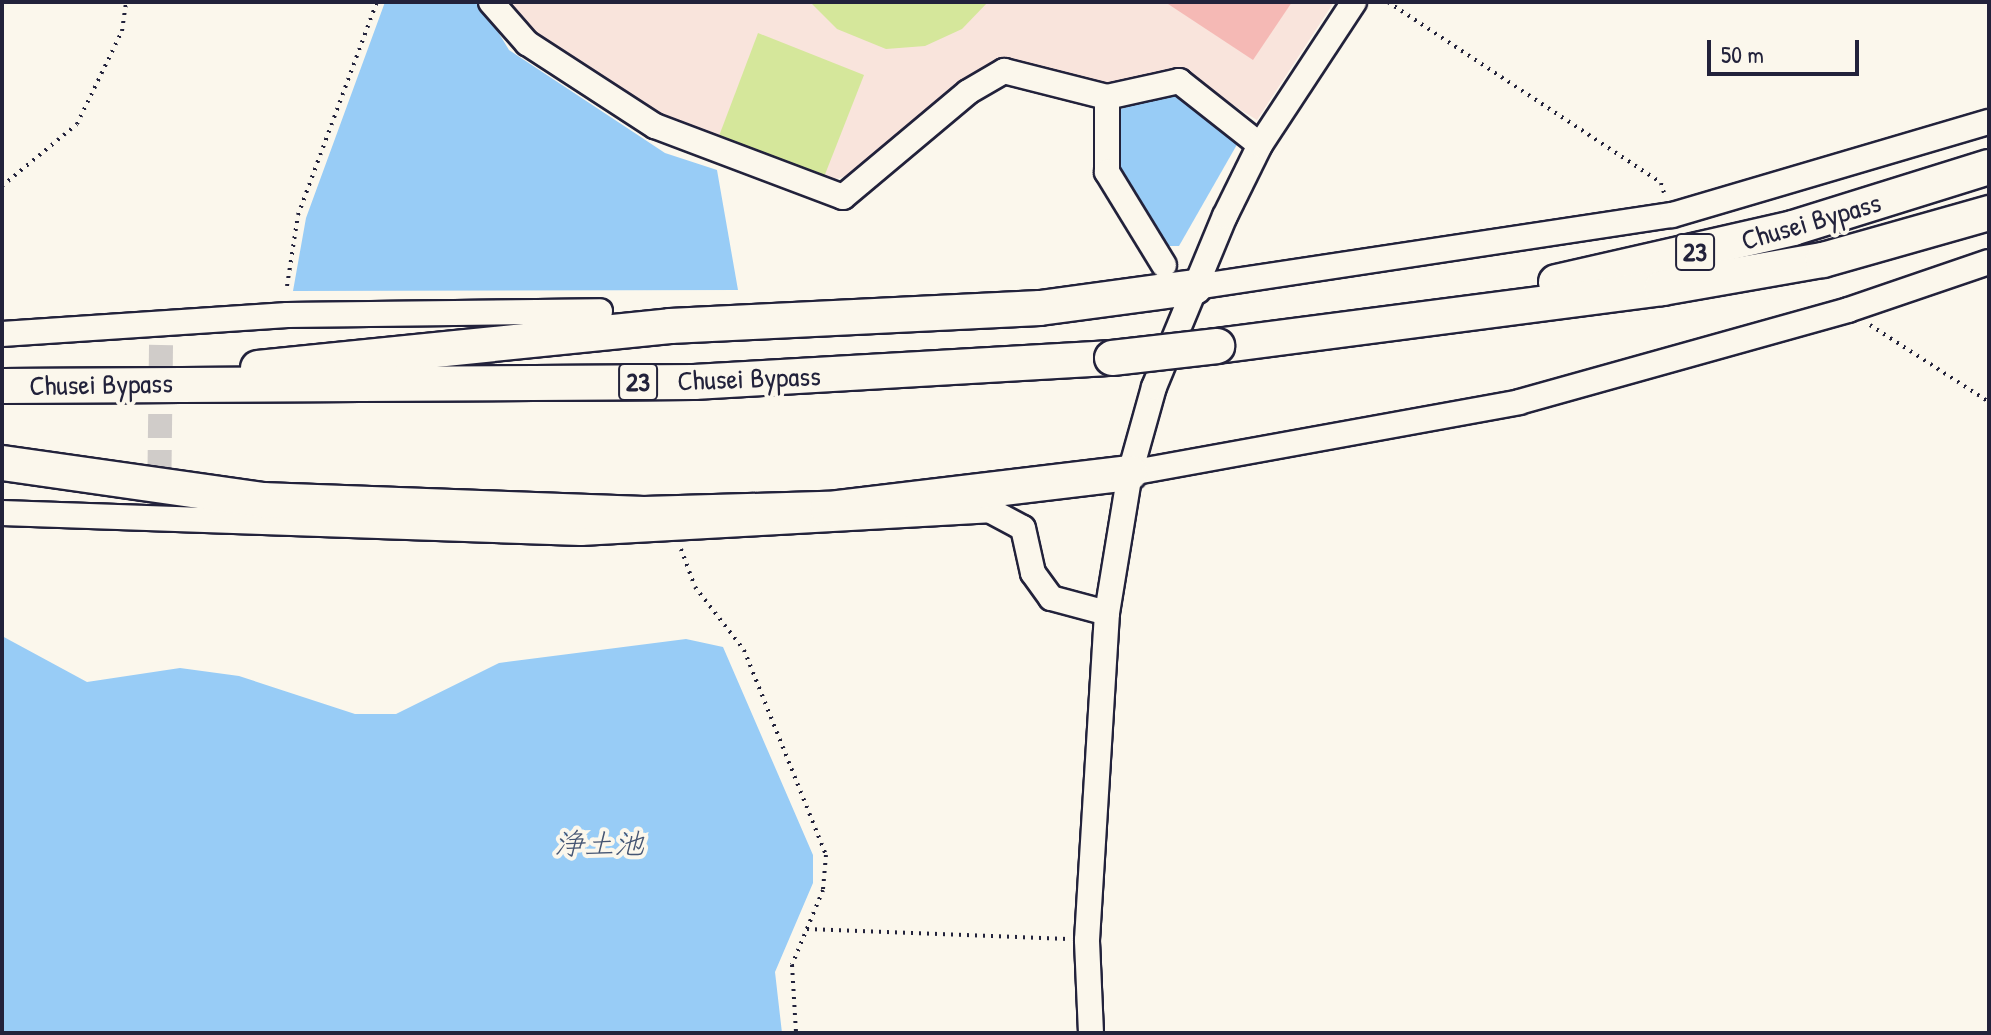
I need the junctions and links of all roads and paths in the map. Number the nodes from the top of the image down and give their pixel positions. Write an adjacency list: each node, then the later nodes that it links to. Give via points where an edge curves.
1 (126, 2): 10 (path, via 122,31 77,124)
2 (377, 2): 15 (path, via 298,215)
3 (491, 2): 6 (street, via 527,43 655,126 843,197 989,76 1004,71)
4 (1354, 2): 8 (street)
5 (1388, 2): 12 (path, via 1661,183)
6 (1107, 97): 8 (street, via 1179,81); 14 (street, via 1107,172)
7 (1989, 122): 12 (street)
8 (1260, 145): 16 (street)
9 (1989, 167): 19 (highway, Chusei Bypass / 23, via 1793,228)
10 (2, 186)
11 (1989, 213): 19 (highway, Chusei Bypass / 23, via 1823,260 1662,288)
12 (1672, 215): 16 (street)
13 (1989, 262): 17 (street)
14 (1164, 265)
15 (287, 286)
16 (1195, 287): 21 (highway, via 1040,308 670,326 334,356); 25 (street, via 1154,387)
17 (1848, 310): 23 (path); 25 (street, via 1519,402)
18 (600, 311): 20 (street, via 287,315 160,335)
19 (1396, 318): 21 (highway, Chusei Bypass / 23, bridge, via 1112,358 694,382)
20 (2, 334)
21 (162, 383): 22 (highway, Chusei Bypass / 23)
22 (2, 386)
23 (1989, 402)
24 (2, 463): 25 (highway, via 262,500 644,514 828,509)
25 (1130, 473): 28 (street)
26 (2, 513): 27 (street)
27 (676, 533): 28 (street, via 989,510 1023,528 1033,573 1051,598); 29 (path, via 695,587 744,650 826,855 828,871)
28 (1107, 613): 30 (street)
29 (807, 929): 30 (path); 31 (path, via 792,965)
30 (1087, 940): 32 (street)
31 (796, 1033)
32 (1091, 1033)

